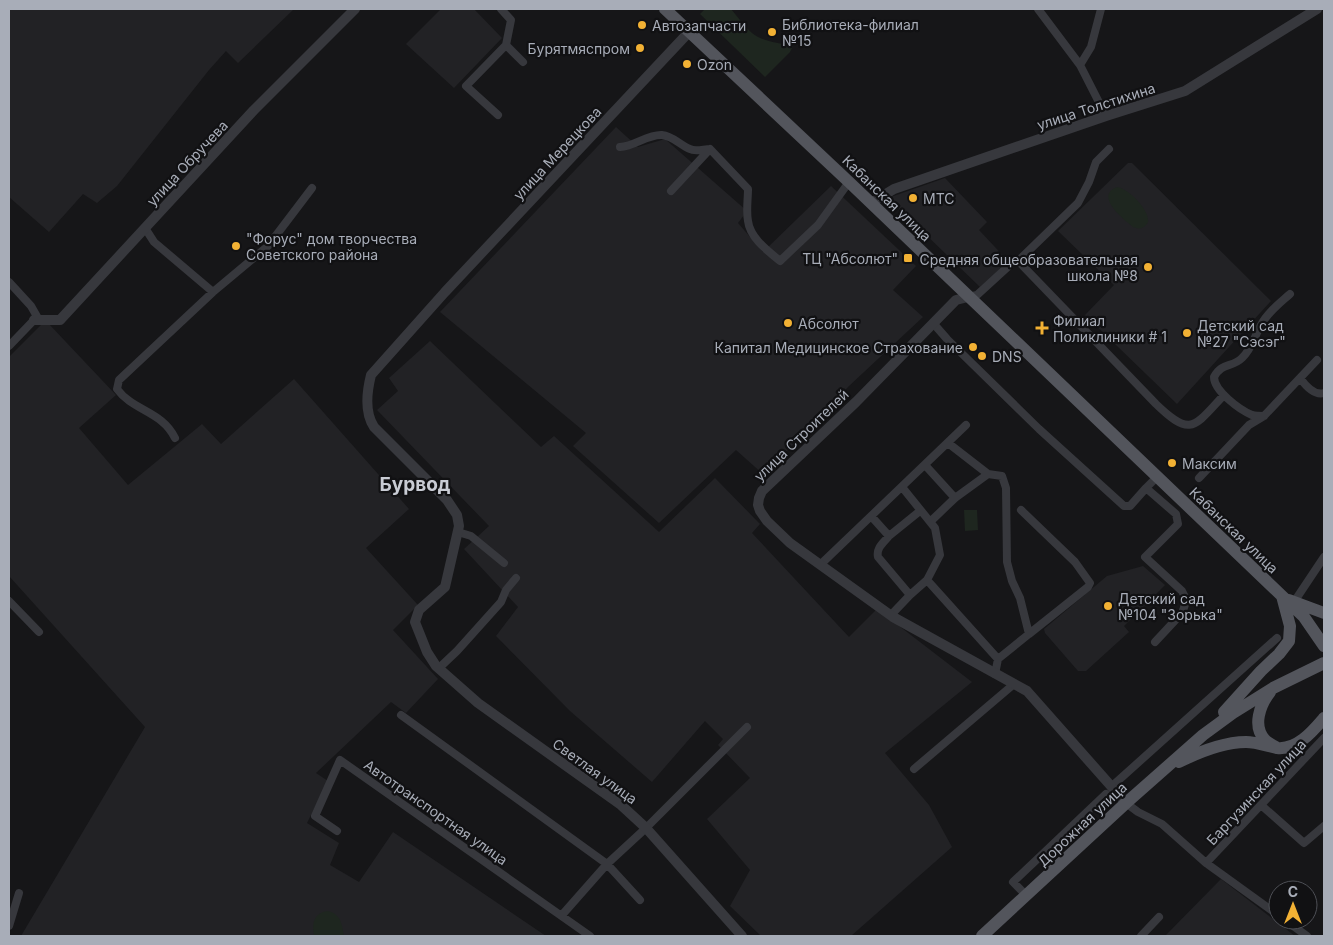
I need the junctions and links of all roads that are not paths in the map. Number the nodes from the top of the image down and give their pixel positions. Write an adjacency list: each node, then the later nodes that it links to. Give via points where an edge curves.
1 (355, 9): 20 (street, улица Обручева, via 254,110)
2 (500, 9): 8 (street, via 511,20)
3 (665, 9): 7 (main road, Кабанская улица)
4 (1038, 9): 10 (street)
5 (1101, 9): 10 (street, via 1091,47)
6 (1317, 9): 12 (street, улица Толстихина, via 1185,91)
7 (690, 32): 16 (main road, Кабанская улица); 48 (street, улица Мерецкова, via 371,375 369,419 447,500 457,515)
8 (506, 45): 9 (street); 11 (street, via 466,86)
9 (524, 62)
10 (1080, 64): 12 (street)
11 (498, 115)
12 (1106, 116): 19 (street, улица Толстихина, via 894,189)
13 (620, 147): 14 (street, via 661,135 692,150)
14 (710, 149): 16 (street, via 748,189 749,226 757,239 780,261 818,225); 18 (street)
15 (1109, 149): 21 (street, via 1096,162 1078,203)
16 (849, 182): 19 (main road, Кабанская улица)
17 (312, 188): 23 (street, via 268,246)
18 (671, 192)
19 (871, 203): 25 (main road, Кабанская улица)
20 (145, 228): 23 (street, via 154,242); 26 (street, улица Обручева, via 60,320)
21 (1017, 262): 25 (street, via 977,295); 32 (street, via 1174,421 1191,425 1201,420)
22 (9, 282): 26 (street, via 31,306)
23 (213, 292): 35 (street, via 117,384 121,394 158,417)
24 (1290, 294): 32 (street, via 1261,324 1254,343 1242,358 1215,374 1214,381)
25 (968, 297): 27 (street, улица Строителей, via 956,300); 39 (main road, Кабанская улица)
26 (36, 320): 28 (street)
27 (933, 323): 42 (street, via 1039,429 1124,506 1130,506); 52 (street, улица Строителей, via 762,491 758,505 770,524 790,543)
28 (9, 346)
29 (1317, 360): 30 (street)
30 (1300, 378): 31 (street, via 1315,392); 33 (street)
31 (1324, 393)
32 (1224, 395): 33 (street, via 1243,410)
33 (1264, 416): 40 (street, via 1249,426)
34 (966, 425): 36 (street)
35 (175, 438)
36 (948, 443): 37 (street); 38 (street)
37 (925, 465): 41 (street); 43 (street)
38 (988, 474): 43 (street); 62 (street, via 1002,476 1006,488 1008,562)
39 (1157, 477): 42 (street); 56 (main road, Кабанская улица)
40 (1200, 478)
41 (902, 487): 44 (street); 46 (street)
42 (1146, 488): 64 (street, via 1176,514 1178,524 1145,557 1182,591 1186,602 1182,613)
43 (956, 498): 47 (street)
44 (920, 510): 47 (street); 49 (street)
45 (1021, 510): 62 (street, via 1075,562 1090,583)
46 (871, 516): 49 (street); 52 (street)
47 (931, 521): 54 (street, via 940,555)
48 (458, 532): 51 (street, via 471,536); 69 (street, Светлая улица, via 445,587 419,610 415,622 427,652)
49 (889, 536): 55 (street, via 879,548 878,557)
50 (1324, 557): 58 (street)
51 (504, 564)
52 (821, 564): 60 (street, улица Строителей)
53 (516, 578): 69 (street, via 501,602 457,651)
54 (927, 580): 55 (street); 67 (street)
55 (910, 594): 60 (street)
56 (1282, 596): 58 (main road, Кабанская улица); 65 (main road, Кабанская улица, via 1304,617); 73 (main road, via 1290,626 1289,640)
57 (9, 601): 61 (street)
58 (1294, 602): 59 (main road, Кабанская улица)
59 (1324, 613)
60 (891, 615): 70 (street, улица Строителей)
61 (39, 632)
62 (1029, 634): 67 (street)
63 (1277, 638): 82 (street)
64 (1155, 642)
65 (1324, 646)
66 (1324, 655): 73 (main road, Дорожная улица, via 1261,687)
67 (998, 659): 70 (street)
68 (1324, 663): 72 (main road, Дорожная улица)
69 (438, 667): 86 (street, Светлая улица, via 478,703 621,805)
70 (995, 674): 71 (street, улица Строителей)
71 (1014, 684): 80 (street); 82 (street, улица Строителей, via 1027,691)
72 (1273, 688): 77 (main road, Дорожная улица); 79 (main road, via 1264,700 1258,722 1261,734)
73 (1224, 712): 77 (main road, Дорожная улица)
74 (401, 715): 89 (street)
75 (1324, 718): 79 (main road, via 1293,746)
76 (747, 727): 86 (street)
77 (1203, 735): 81 (main road, Дорожная улица)
78 (1324, 738): 84 (street, Баргузинская улица)
79 (1277, 748): 81 (main road, via 1246,742 1219,746)
80 (914, 769)
81 (1161, 771): 83 (main road, Дорожная улица)
82 (1109, 791): 83 (street, улица Строителей); 91 (street, via 1013,882)
83 (1126, 803): 88 (street, via 1162,824); 91 (main road, Дорожная улица)
84 (1261, 805): 85 (street, via 1304,843); 88 (street, Баргузинская улица)
85 (1324, 826)
86 (646, 828): 89 (street); 98 (street, Светлая улица)
87 (337, 831): 94 (street, Автотранспортная улица, via 315,816 340,760)
88 (1206, 863): 93 (street)
89 (607, 864): 92 (street); 94 (street)
90 (19, 893): 96 (street)
91 (1027, 896): 99 (main road, Дорожная улица)
92 (640, 900)
93 (1268, 908)
94 (562, 915): 97 (street, Автотранспортная улица)
95 (1159, 917): 100 (street)
96 (9, 926)
97 (590, 936)
98 (742, 936)
99 (982, 936)
100 (1141, 936)

